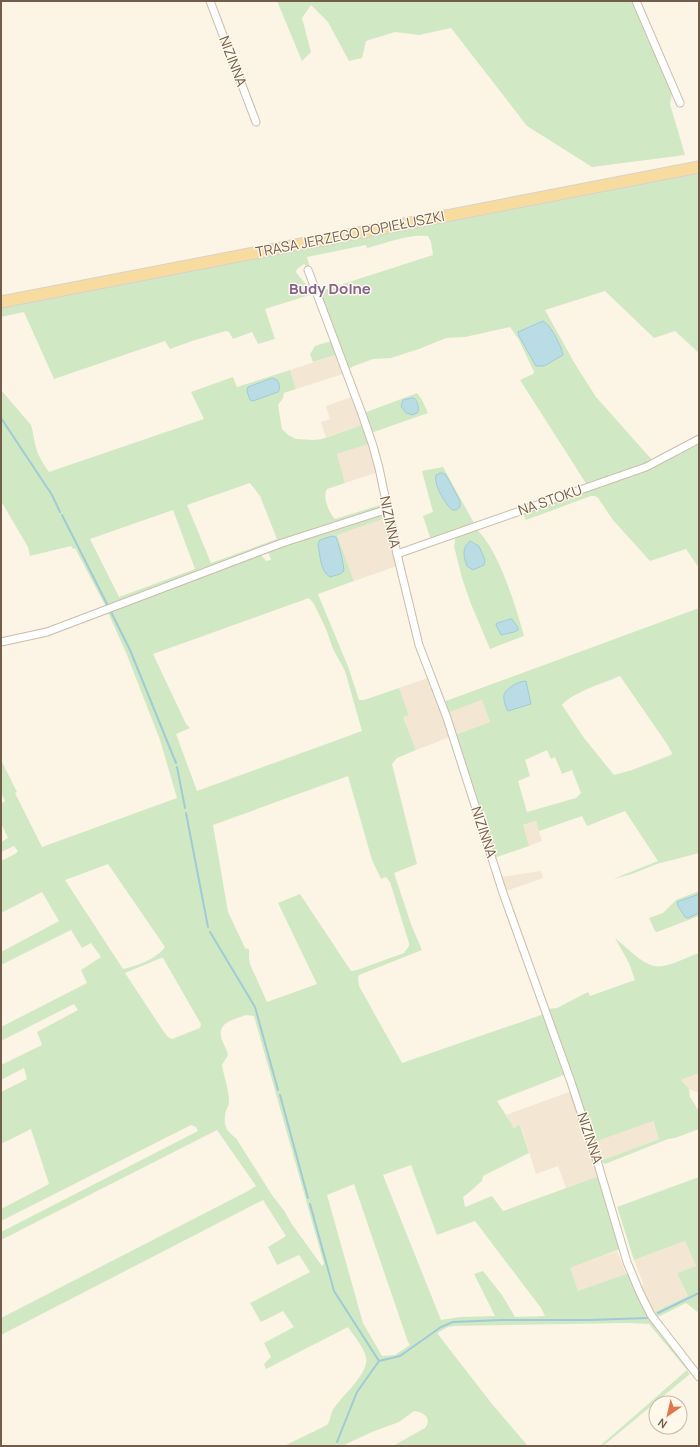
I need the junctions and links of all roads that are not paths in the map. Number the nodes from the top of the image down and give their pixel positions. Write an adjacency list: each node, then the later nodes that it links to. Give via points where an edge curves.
1 (210, 1): 4 (street, NIZINNA)
2 (636, 1): 3 (street)
3 (680, 103)
4 (256, 122)
5 (699, 167): 7 (main road, TRASA JERZEGO POPIEŁUSZKI)
6 (308, 270): 9 (street, NIZINNA, via 366,426)
7 (1, 302)
8 (699, 439): 10 (street, NA STOKU, via 646,467)
9 (388, 509): 10 (street, NIZINNA); 11 (street, via 276,545 47,632)
10 (397, 554): 12 (street, NIZINNA, via 419,645 447,718 504,893 569,1075 634,1280 651,1315)
11 (1, 642)
12 (699, 1377)

